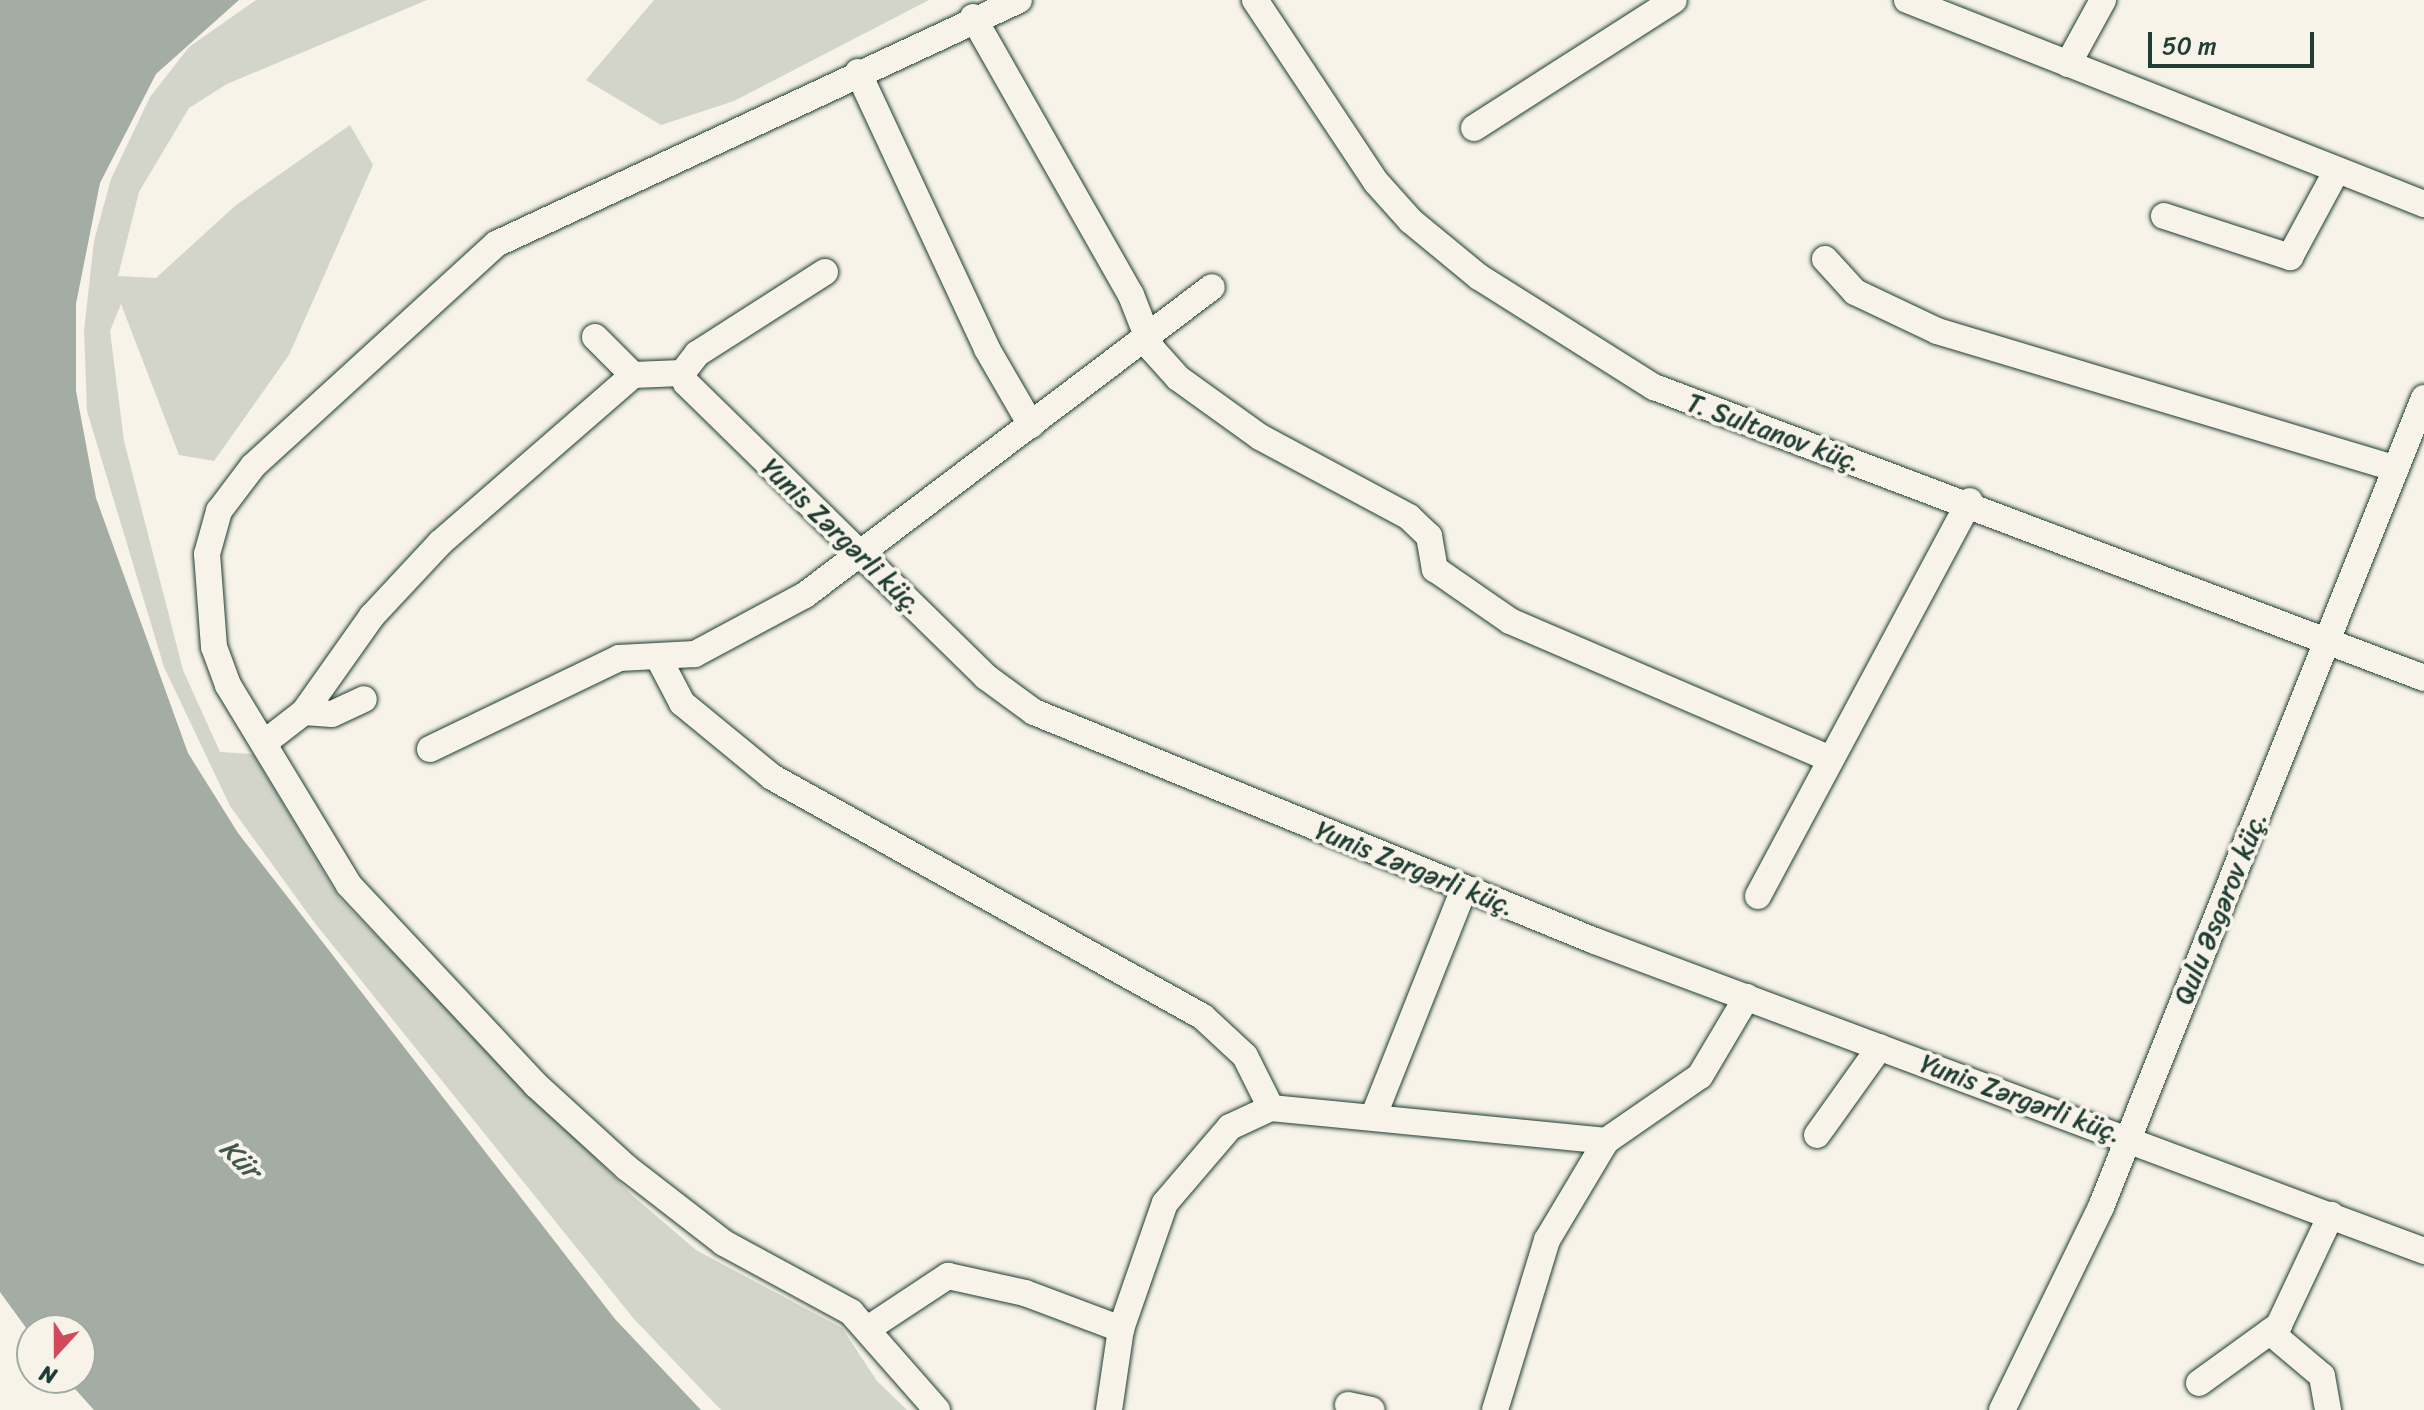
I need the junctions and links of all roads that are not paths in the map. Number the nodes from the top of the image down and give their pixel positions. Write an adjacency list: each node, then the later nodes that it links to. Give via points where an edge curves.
1 (1019, 0): 6 (street)
2 (1255, 0): 23 (street, T. Sultanov küç., via 1376,182 1479,277 1654,387 1763,434)
3 (1674, 0): 9 (street)
4 (1907, 0): 7 (street)
5 (2103, 0): 7 (street)
6 (973, 17): 8 (street); 16 (street)
7 (2068, 64): 10 (street)
8 (858, 72): 21 (street, via 987,349); 30 (street, via 496,244 232,488 211,534 207,599 228,685)
9 (1474, 128)
10 (2337, 170): 11 (street); 12 (street, via 2290,257)
11 (2424, 204)
12 (2164, 216)
13 (1825, 259): 22 (street, via 1855,292 1937,331)
14 (825, 272): 18 (street, via 697,354)
15 (1212, 287): 16 (street)
16 (1148, 334): 21 (street); 32 (street, via 1162,365 1216,410 1421,526 1435,569 1480,603)
17 (595, 337): 19 (street)
18 (682, 373): 19 (street); 24 (street, Yunis Zərgərli küç., via 702,401)
19 (633, 375): 29 (street, via 406,577)
20 (2424, 398): 22 (street, Qulu Əsgərov küç.)
21 (1031, 425): 24 (street)
22 (2396, 469): 25 (street, Qulu Əsgərov küç.)
23 (1970, 501): 25 (street, T. Sultanov küç.); 32 (street)
24 (863, 557): 26 (street, via 695,654); 33 (street, Yunis Zərgərli küç., via 986,677 1034,712)
25 (2329, 640): 27 (street, T. Sultanov küç.); 40 (street, Qulu Əsgərov küç.)
26 (658, 657): 31 (street, via 619,658); 37 (street, via 682,703 772,777 1203,1017 1262,1079)
27 (2424, 678)
28 (364, 699): 29 (street, via 332,714)
29 (304, 712): 30 (street)
30 (264, 743): 44 (street, via 349,885 536,1085 724,1243 830,1299)
31 (430, 749)
32 (1828, 758): 34 (street)
33 (1464, 889): 35 (street, Yunis Zərgərli küç.); 38 (street)
34 (1758, 896)
35 (1747, 997): 36 (street, Yunis Zərgərli küç.); 41 (street, via 1700,1076)
36 (1880, 1047): 39 (street); 40 (street, Yunis Zərgərli küç.)
37 (1271, 1108): 38 (street); 45 (street, via 1230,1127 1165,1203)
38 (1374, 1115): 41 (street)
39 (1817, 1135)
40 (2128, 1139): 42 (street, Yunis Zərgərli küç.); 51 (street, Qulu Əsgərov küç.)
41 (1606, 1141): 50 (street, via 1547,1240)
42 (2331, 1215): 43 (street, Yunis Zərgərli küç.); 46 (street, via 2296,1302)
43 (2424, 1251)
44 (869, 1328): 45 (street, via 948,1276 1025,1293); 48 (street)
45 (1121, 1329): 49 (street)
46 (2270, 1332): 47 (street); 52 (street, via 2322,1376)
47 (2199, 1383)
48 (937, 1410)
49 (1109, 1410)
50 (1495, 1410)
51 (2002, 1410)
52 (2328, 1410)

